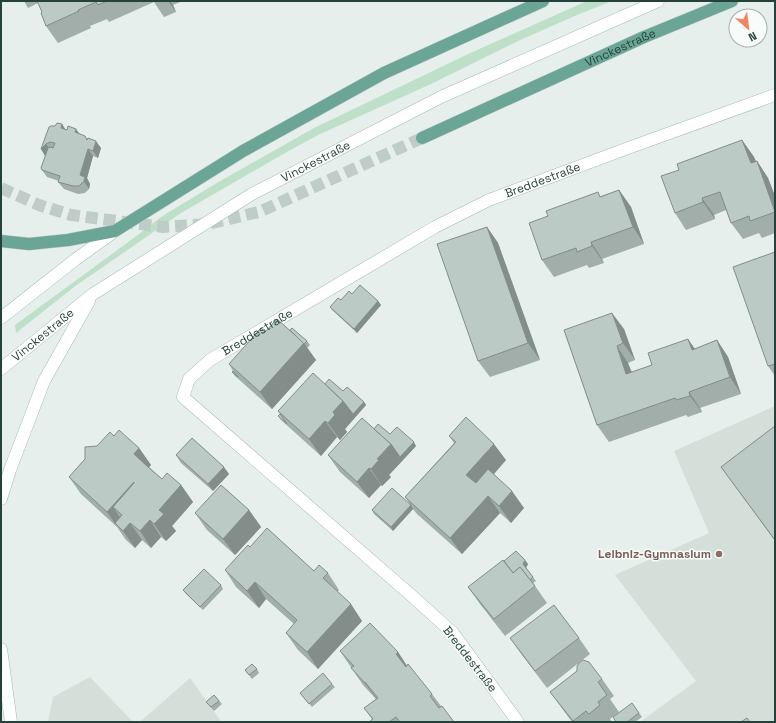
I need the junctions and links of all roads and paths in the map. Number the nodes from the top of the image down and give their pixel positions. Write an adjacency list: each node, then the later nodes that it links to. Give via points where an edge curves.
1 (543, 1): 6 (main road, via 384,73 243,151)
2 (658, 1): 8 (main road, Vinckestraße, via 441,98 252,194)
3 (732, 1): 5 (main road, Vinckestraße)
4 (775, 95): 14 (main road, Breddestraße, via 489,200 435,227 210,360 189,380 183,397 453,633)
5 (422, 138)
6 (115, 232): 7 (main road, via 29,244); 9 (main road)
7 (1, 241)
8 (93, 294): 10 (main road, Vinckestraße); 11 (main road, via 44,381)
9 (1, 318)
10 (1, 369)
11 (1, 499)
12 (1, 649): 13 (main road)
13 (11, 722)
14 (518, 722)

